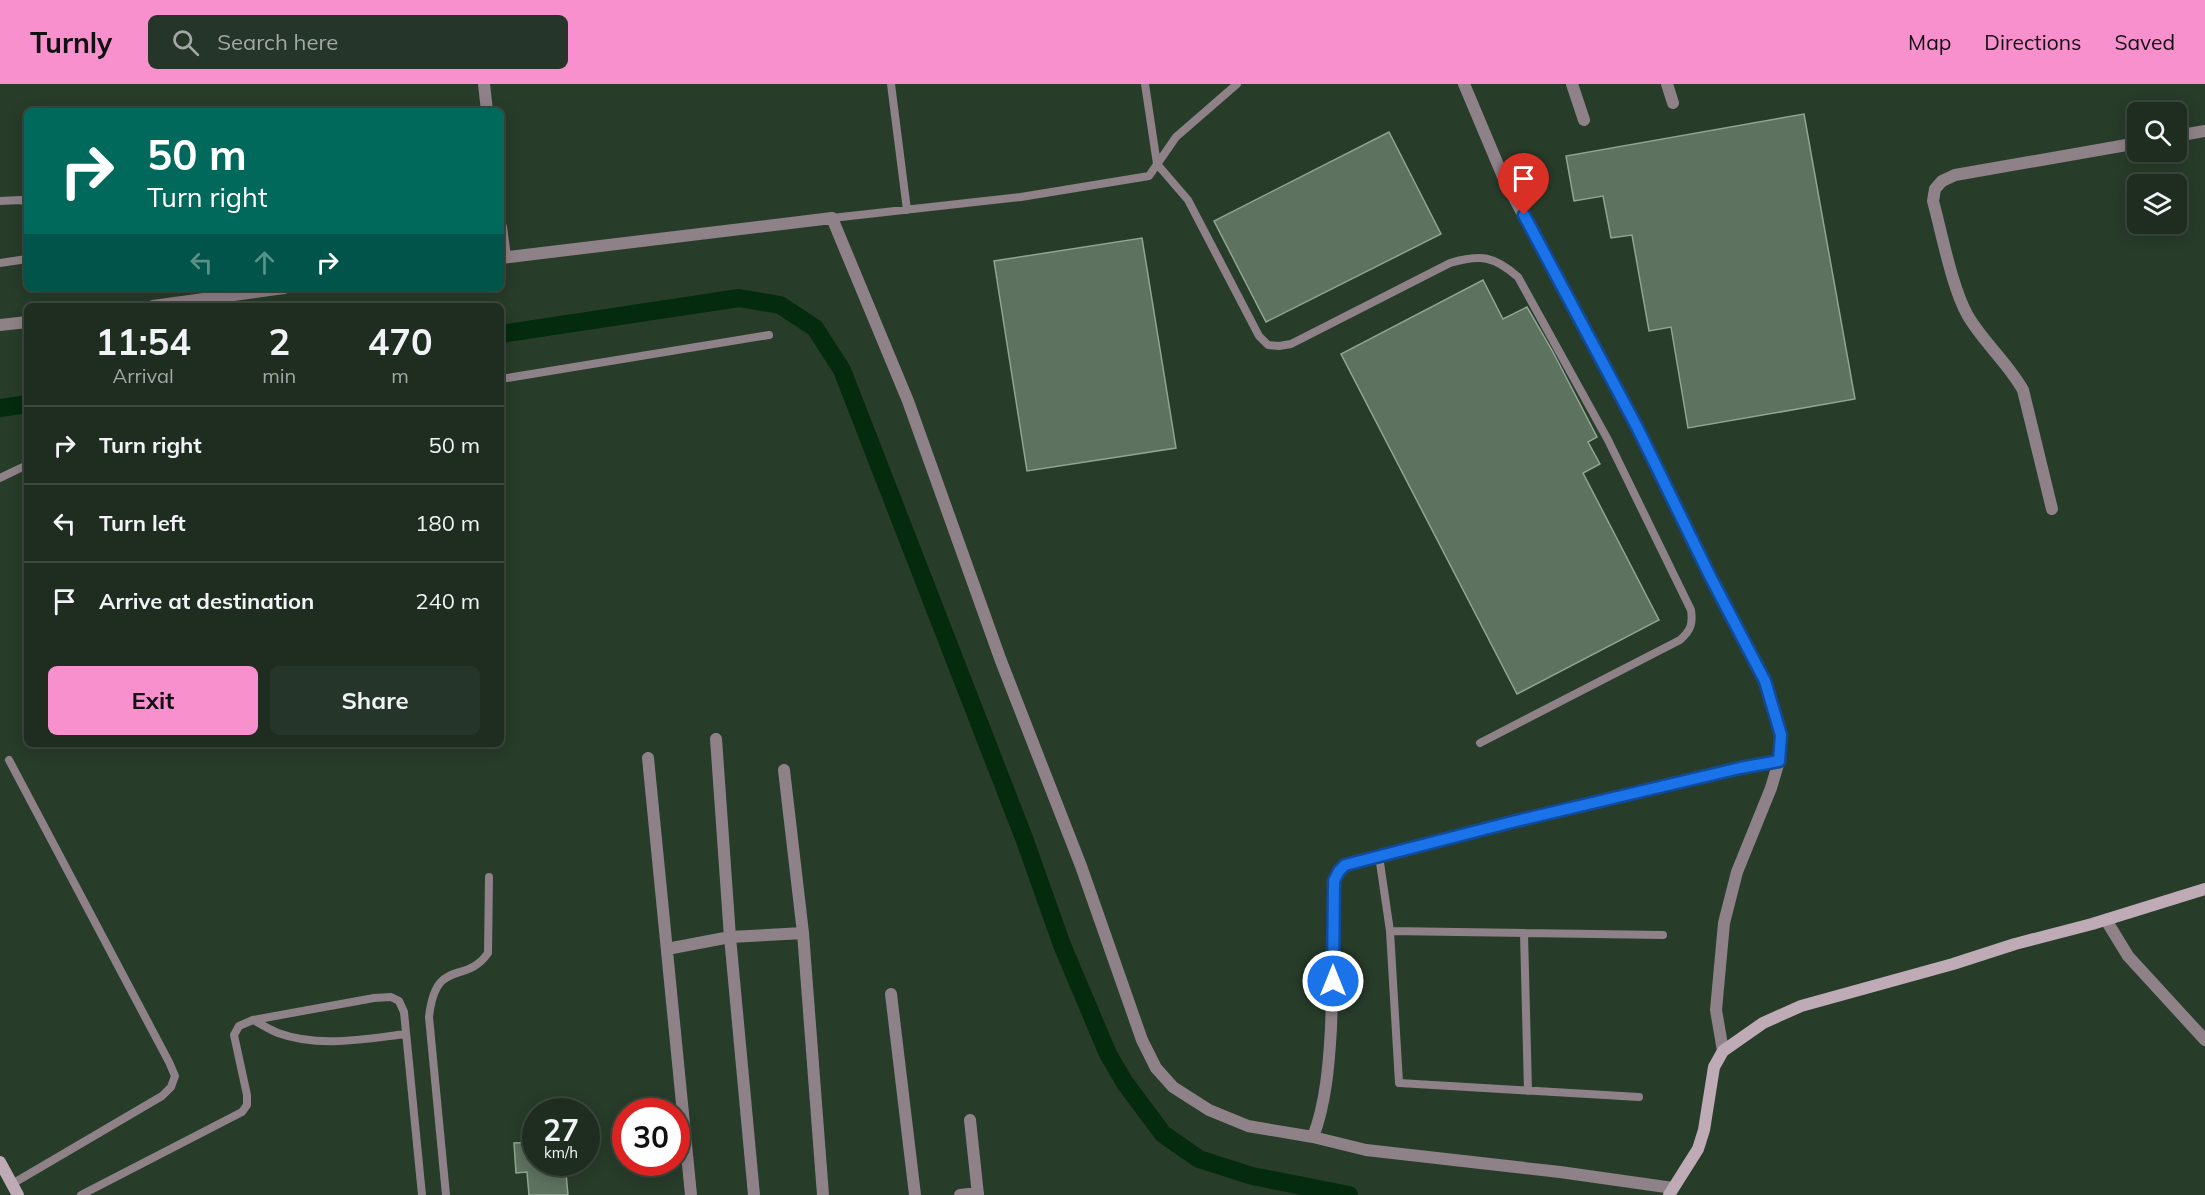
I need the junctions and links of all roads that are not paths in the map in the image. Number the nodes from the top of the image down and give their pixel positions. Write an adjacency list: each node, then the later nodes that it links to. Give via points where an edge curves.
1 (483, 84): 9 (street)
2 (891, 84): 17 (lane)
3 (1145, 84): 14 (lane)
4 (1237, 84): 14 (lane, via 1176,137)
5 (1464, 84): 35 (street, via 1504,179 1637,427 1765,681 1781,735)
6 (1572, 84): 10 (street)
7 (1667, 84): 8 (street)
8 (1673, 103)
9 (487, 108)
10 (1584, 120)
11 (2205, 131): 12 (street)
12 (2187, 134)
13 (2127, 145): 30 (street, via 1971,171 1942,181 1935,189 1933,201 1958,292 1979,333 2023,390)
14 (1157, 164): 17 (lane, via 1149,176 1142,178); 32 (lane, via 1188,200 1259,336 1268,345 1291,344 1450,263 1473,256 1490,258 1518,277 1608,440 1691,610 1693,622 1680,640)
15 (0, 201): 16 (lane)
16 (24, 202)
17 (907, 210): 18 (lane)
18 (832, 218): 19 (street); 55 (street, via 908,401 1142,1040 1156,1068 1173,1087 1209,1110 1248,1126)
19 (504, 257)
20 (24, 259): 21 (lane)
21 (0, 263)
22 (262, 291): 23 (street)
23 (175, 303)
24 (24, 322): 25 (street)
25 (0, 325)
26 (769, 335): 27 (lane)
27 (504, 379)
28 (24, 466): 29 (lane)
29 (0, 478)
30 (2052, 509)
31 (716, 739): 45 (street)
32 (1480, 743)
33 (648, 758): 46 (street)
34 (9, 760): 57 (lane, via 175,1076 162,1096)
35 (1779, 761): 37 (street); 51 (street, via 1737,872 1724,923 1716,1010)
36 (784, 770): 42 (street)
37 (1378, 856): 41 (lane); 55 (street, via 1345,865 1334,881 1329,1053 1319,1122)
38 (489, 877): 62 (lane, via 488,953 482,963 439,982 429,1017)
39 (2205, 890): 40 (street)
40 (2106, 920): 50 (street, via 2128,956); 51 (street, via 1801,1006 1763,1023)
41 (1390, 931): 43 (lane); 52 (lane, via 1400,1083)
42 (803, 933): 45 (street); 65 (street)
43 (1524, 933): 44 (lane); 52 (lane)
44 (1663, 935)
45 (730, 937): 46 (street); 64 (street)
46 (667, 949): 63 (street)
47 (891, 994): 66 (street)
48 (253, 1020): 49 (lane, via 278,1033 310,1041); 49 (lane, via 391,997 399,1001 404,1012); 60 (lane, via 239,1026 234,1035 247,1095 242,1112)
49 (406, 1034): 61 (lane)
50 (2205, 1041)
51 (1723, 1051): 58 (street, via 1714,1067 1698,1149)
52 (1528, 1091): 53 (lane)
53 (1639, 1097)
54 (970, 1120): 59 (street)
55 (1313, 1137): 58 (street, via 1366,1150 1560,1172)
56 (0, 1162): 57 (street)
57 (15, 1190)
58 (1671, 1192)
59 (978, 1194): 67 (street)
60 (81, 1195)
61 (422, 1195)
62 (446, 1195)
63 (691, 1195)
64 (754, 1195)
65 (823, 1195)
66 (915, 1195)
67 (960, 1195)

